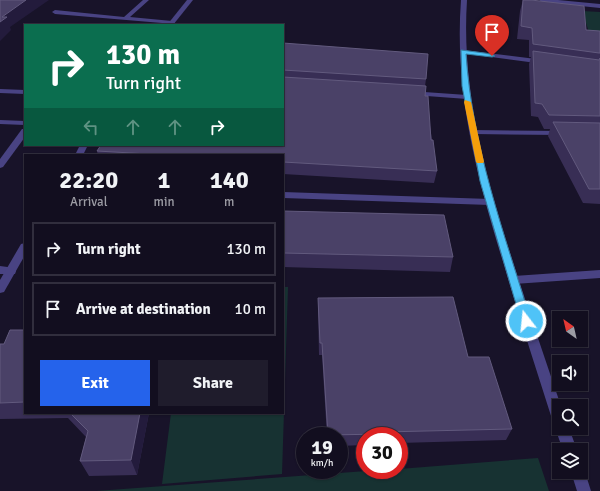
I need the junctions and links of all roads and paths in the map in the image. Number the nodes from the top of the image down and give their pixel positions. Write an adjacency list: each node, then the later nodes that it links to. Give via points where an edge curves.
1 (146, 0): 7 (street)
2 (190, 0): 8 (street)
3 (464, 0): 9 (street, via 461,22)
4 (542, 0): 5 (street)
5 (600, 6)
6 (55, 12): 7 (street)
7 (126, 18): 8 (street)
8 (171, 24)
9 (463, 52): 10 (street); 14 (street)
10 (548, 63)
11 (0, 91): 12 (street)
12 (24, 92)
13 (406, 93): 14 (street)
14 (467, 97): 18 (street)
15 (0, 122): 16 (street)
16 (24, 123)
17 (24, 132): 20 (street)
18 (474, 132): 19 (street); 22 (street)
19 (568, 132)
20 (0, 165)
21 (284, 195): 22 (street)
22 (490, 202): 26 (street)
23 (24, 247): 24 (street)
24 (5, 270): 27 (street)
25 (600, 274): 26 (street)
26 (514, 280): 28 (street)
27 (0, 289)
28 (552, 399)
29 (580, 479): 30 (street)
30 (584, 491)

